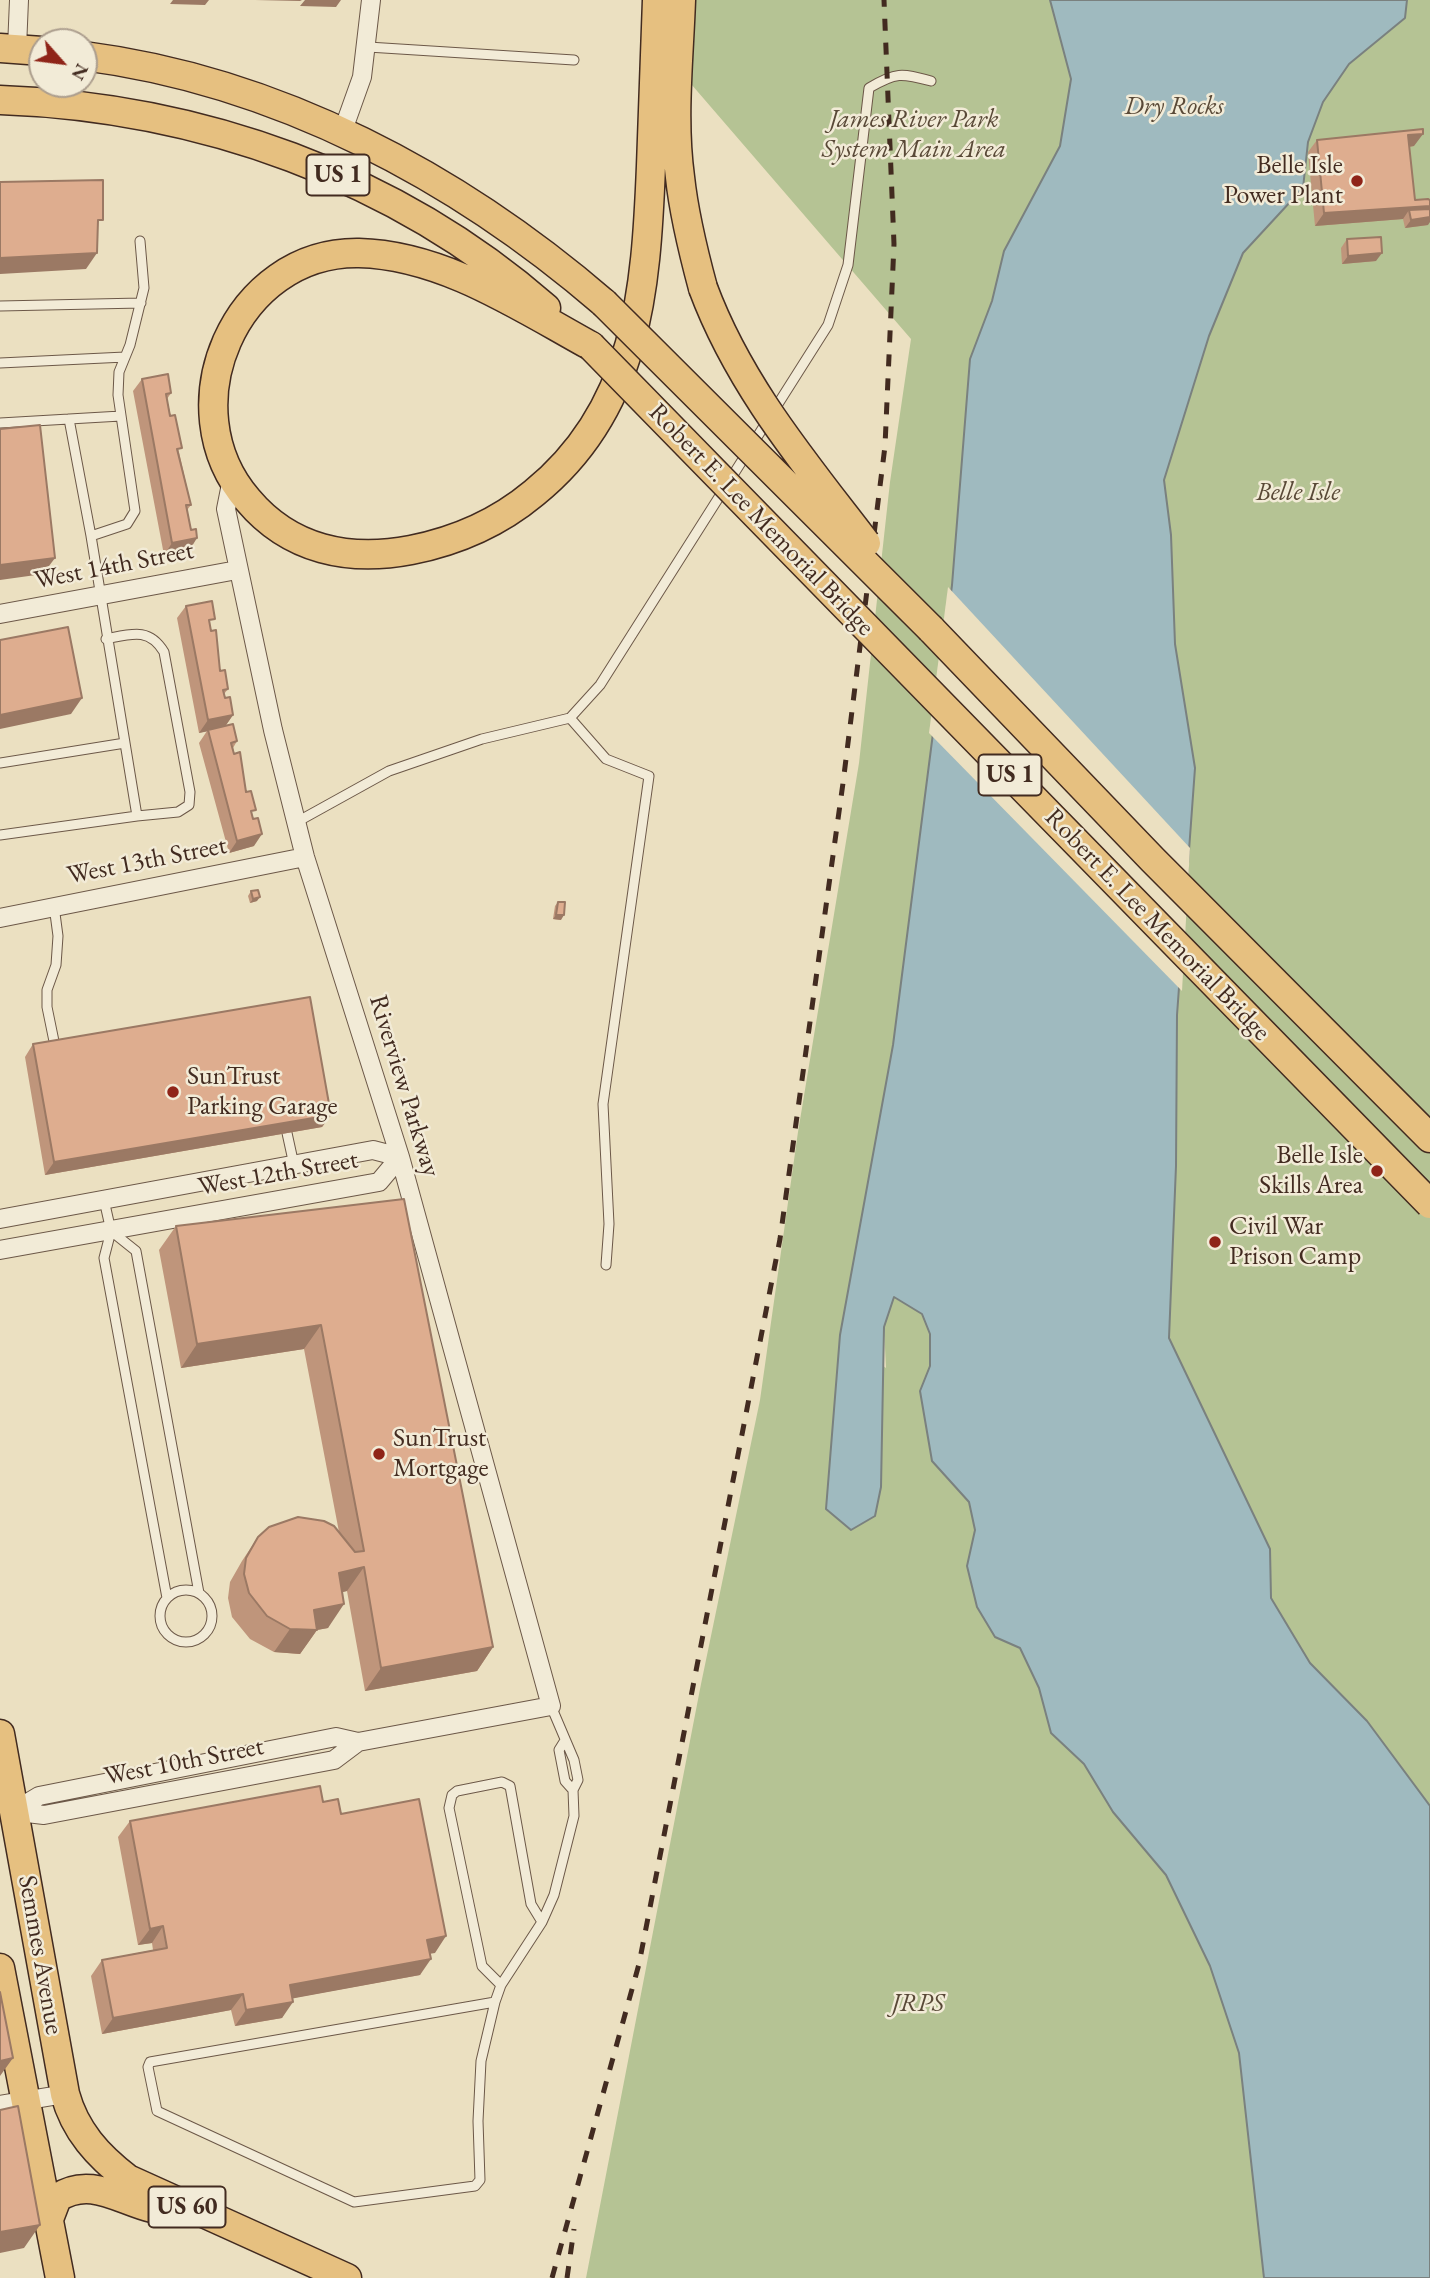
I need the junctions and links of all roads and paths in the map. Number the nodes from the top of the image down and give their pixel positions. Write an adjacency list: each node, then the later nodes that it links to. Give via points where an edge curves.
1 (19, 0): 5 (street)
2 (371, 0): 6 (street)
3 (657, 0): 21 (main road, via 648,250 641,304 611,395 575,454 534,494 486,525 440,544 369,556 328,551 290,536 247,500)
4 (681, 0): 26 (main road, bridge, via 679,175 690,239 715,321 748,385)
5 (15, 47)
6 (368, 47): 8 (lane); 11 (street)
7 (98, 59): 11 (main road, US 1, via 223,88)
8 (574, 60)
9 (931, 82): 28 (lane, via 904,74 887,76 869,88 848,265 828,325 600,685)
10 (0, 100): 15 (main road, US 1, via 116,110 192,125 335,174 403,207 465,246)
11 (342, 133): 26 (main road, Robert E. Lee Memorial Bridge / US 1, bridge, via 436,180 501,222 604,303)
12 (140, 241): 13 (lane)
13 (141, 303): 14 (lane); 16 (lane)
14 (0, 306)
15 (591, 346): 21 (main road, via 423,262 359,253 319,258 259,293 230,330 220,354 213,418 221,457); 43 (main road, Robert E. Lee Memorial Bridge / US 1, bridge)
16 (125, 357): 17 (lane); 18 (lane, via 118,372)
17 (0, 363)
18 (121, 416): 19 (lane); 22 (lane, via 135,511 127,524)
19 (69, 419): 20 (lane); 22 (lane)
20 (0, 423)
21 (232, 479): 23 (street, Riverview Parkway, via 226,509)
22 (91, 537): 24 (lane)
23 (237, 570): 24 (street, West 14th Street); 32 (street, Riverview Parkway)
24 (101, 595): 25 (street, West 14th Street); 27 (lane)
25 (0, 614)
26 (931, 629): 39 (main road, Robert E. Lee Memorial Bridge / US 1)
27 (106, 639): 29 (lane); 31 (lane, via 142,632 156,639 164,652 190,792 189,805 178,812)
28 (570, 718): 32 (lane, via 482,739 389,771); 47 (lane, via 607,759 649,776 603,1104 609,1224)
29 (125, 743): 30 (lane); 31 (lane)
30 (0, 763)
31 (137, 816): 33 (lane)
32 (295, 823): 34 (street, Riverview Parkway)
33 (0, 835)
34 (304, 857): 35 (street, West 13th Street); 40 (street, Riverview Parkway)
35 (54, 906): 36 (street, West 13th Street); 37 (lane, via 57,965 47,990 47,1007)
36 (0, 918)
37 (56, 1051)
38 (287, 1133): 41 (lane)
39 (1430, 1138)
40 (400, 1157): 41 (street, West 12th Street, via 373,1150); 45 (street, West 12th Street, via 379,1182); 50 (street, Riverview Parkway, via 436,1303)
41 (294, 1165): 42 (street, West 12th Street)
42 (104, 1200): 44 (street, West 12th Street); 45 (lane)
43 (1430, 1204)
44 (0, 1219)
45 (111, 1231): 46 (street, West 12th Street); 48 (lane, via 136,1251); 49 (lane, via 104,1258)
46 (0, 1250)
47 (606, 1265)
48 (199, 1593): 49 (lane, via 179,1591); 49 (lane, via 209,1604 212,1621 204,1636 189,1643 172,1639 162,1626 161,1609)
49 (167, 1598)
50 (551, 1706): 52 (street, West 10th Street, via 358,1742 334,1760 44,1815); 53 (lane, via 564,1742 572,1750 578,1780 569,1838)
51 (0, 1734): 52 (main road, Semmes Avenue / US 60)
52 (7, 1811): 57 (main road, Semmes Avenue / US 60)
53 (542, 1922): 55 (lane); 55 (lane, via 531,1904 510,1786 502,1782 457,1791 449,1808 481,1966)
54 (0, 1968): 58 (main road, Semmes Avenue)
55 (501, 1985): 56 (lane)
56 (495, 2002): 56 (lane, via 150,2062 157,2111 354,2202 475,2186 480,2180 481,2061)
57 (65, 2094): 58 (street); 60 (main road, US 60, via 77,2126 113,2167 147,2189)
58 (13, 2103): 59 (main road, Semmes Avenue)
59 (49, 2219): 60 (main road, via 57,2198 66,2192 95,2188 142,2206); 61 (main road, Semmes Avenue)
60 (239, 2231): 62 (main road, US 60)
61 (60, 2278)
62 (346, 2278)

